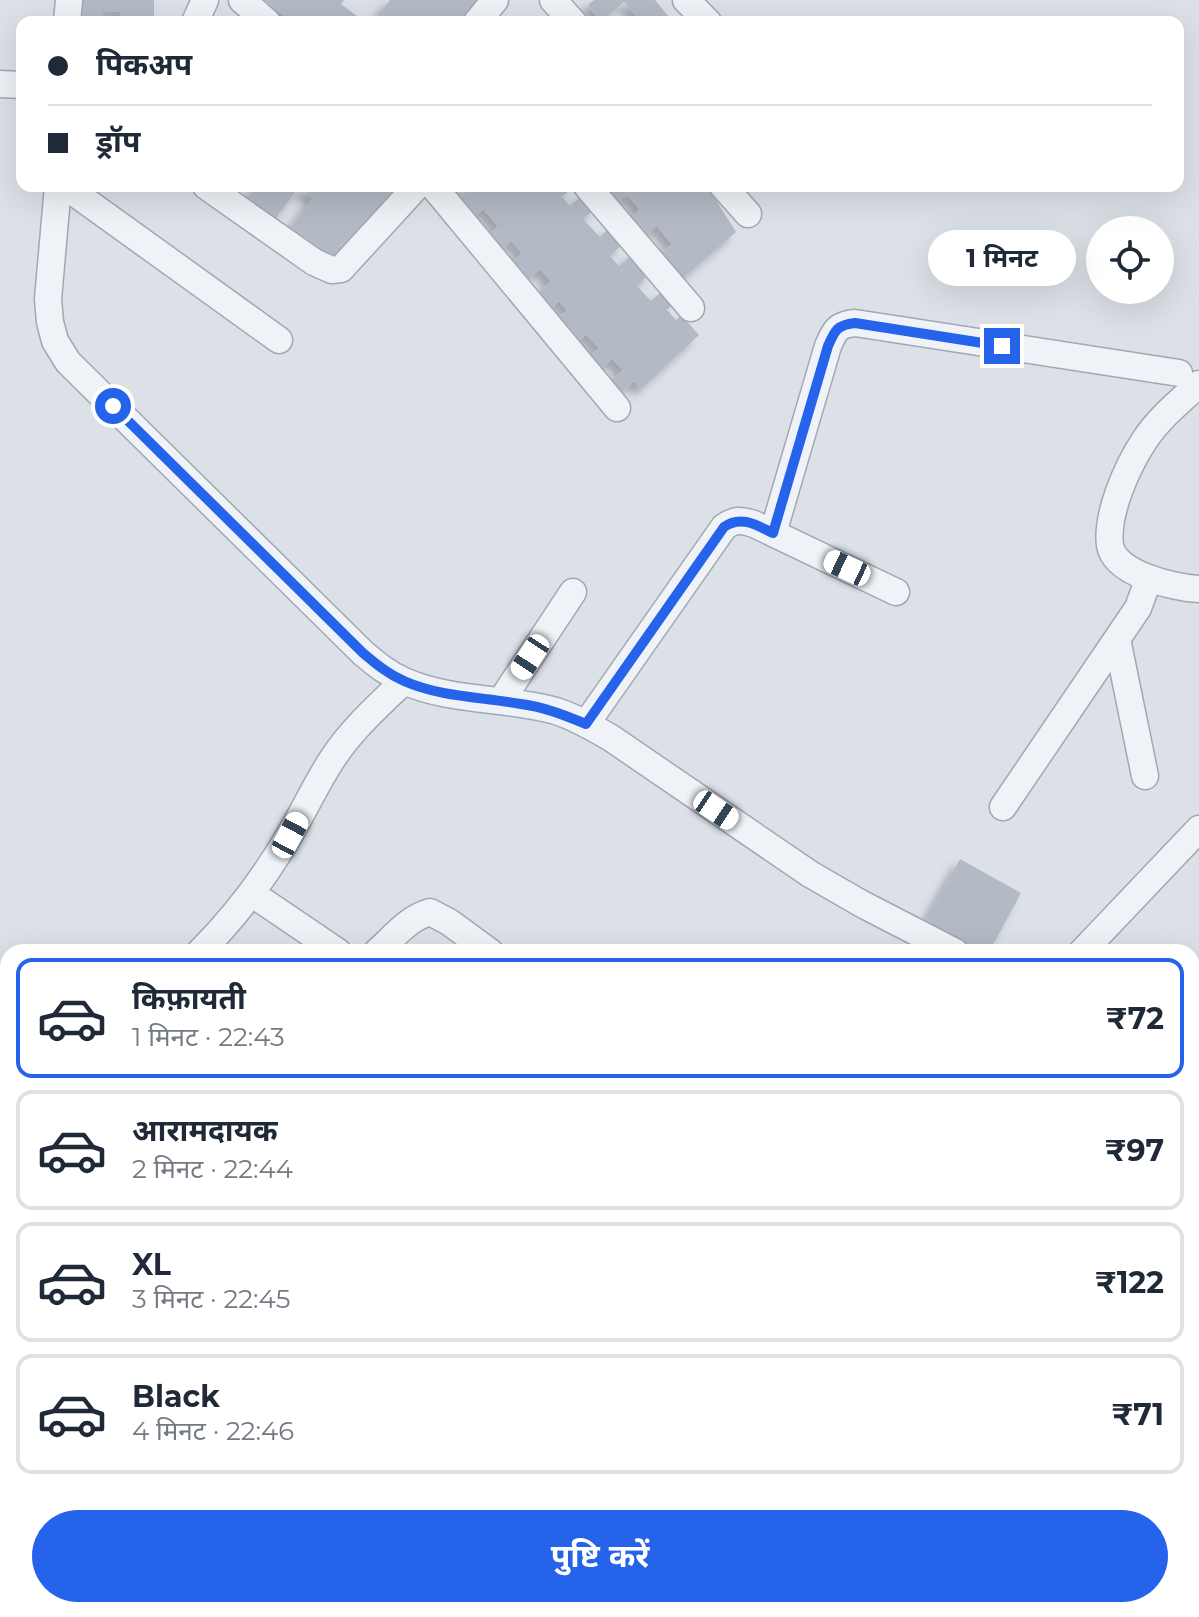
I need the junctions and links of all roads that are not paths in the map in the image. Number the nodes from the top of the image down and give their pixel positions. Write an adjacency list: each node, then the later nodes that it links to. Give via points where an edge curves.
1 (242, 0): 5 (street)
2 (495, 0): 6 (street)
3 (553, 0): 7 (street)
4 (686, 0): 8 (street)
5 (260, 16)
6 (482, 16)
7 (568, 16)
8 (702, 16)
9 (57, 192): 27 (street, via 48,299 55,341 68,362 363,653)
10 (73, 192): 18 (street)
11 (215, 192): 12 (street, via 332,270 341,269)
12 (412, 192)
13 (438, 192): 20 (street)
14 (592, 192): 17 (street)
15 (728, 192): 16 (street)
16 (748, 214)
17 (691, 308)
18 (279, 340)
19 (1189, 378): 21 (street, via 843,324 828,346); 22 (street, via 1143,441 1112,514 1110,547 1119,561)
20 (617, 408)
21 (773, 533): 25 (street); 29 (street, via 741,520 724,527)
22 (1149, 578): 23 (street); 26 (street, via 1138,608)
23 (1199, 589)
24 (573, 592): 28 (street)
25 (896, 592)
26 (1117, 639): 30 (street); 31 (street)
27 (404, 681): 28 (street); 33 (street, via 333,757)
28 (501, 701): 29 (street, via 558,712)
29 (586, 724): 38 (street, via 810,874)
30 (1145, 776)
31 (1003, 807)
32 (1199, 829): 39 (street)
33 (251, 893): 34 (street); 35 (street)
34 (208, 944)
35 (326, 944)
36 (386, 944): 37 (street, via 412,920 430,912)
37 (479, 944)
38 (940, 944)
39 (1090, 944)

